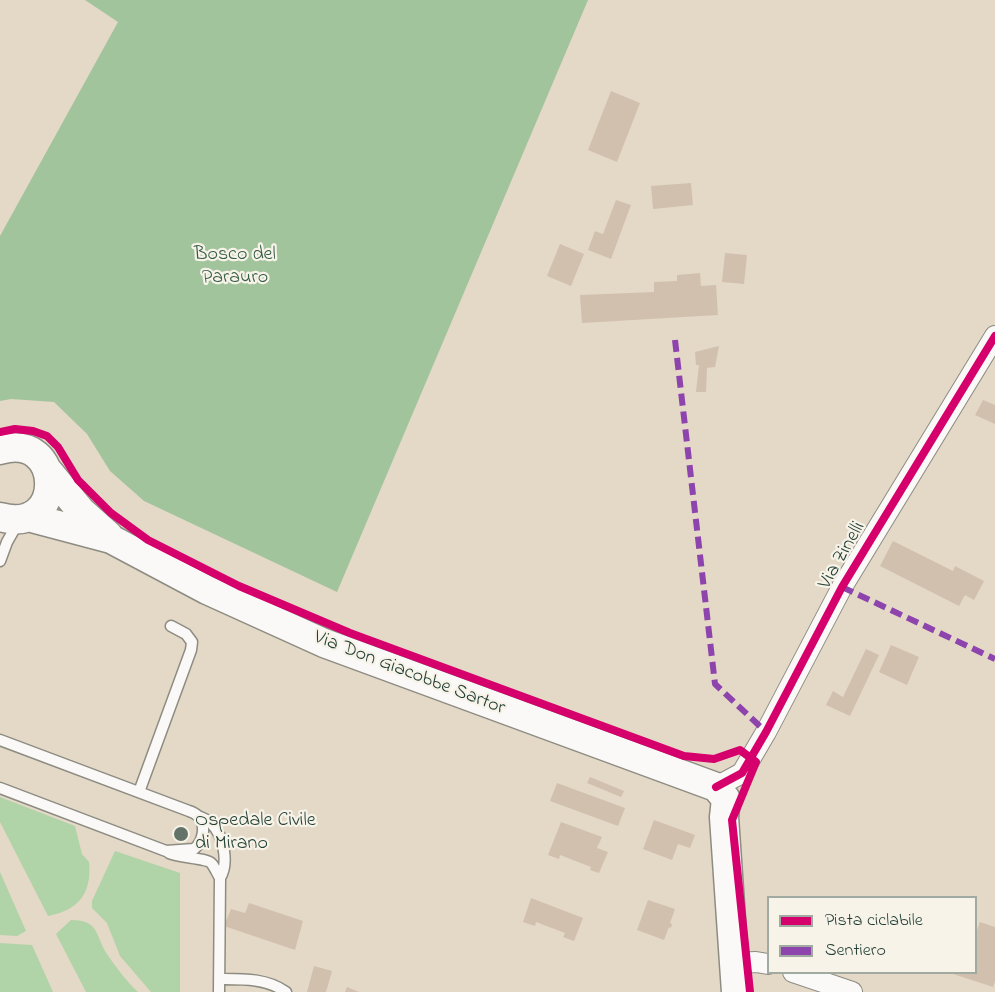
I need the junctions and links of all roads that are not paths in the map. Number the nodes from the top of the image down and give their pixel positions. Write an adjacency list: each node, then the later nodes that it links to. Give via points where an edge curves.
1 (995, 336): 9 (street, Via Zinelli, via 843,587 742,773)
2 (2, 449): 3 (main road, Via Don Giacobbe Sartor, via 21,447 35,453)
3 (49, 472): 4 (main road, via 45,503 38,511); 5 (main road, Via Don Giacobbe Sartor, via 81,511)
4 (16, 518): 5 (main road, Via Don Giacobbe Sartor); 6 (lane)
5 (111, 539): 9 (main road, Via Don Giacobbe Sartor, via 207,590 324,643)
6 (0, 561)
7 (171, 626): 11 (lane, via 186,634 192,642 191,650)
8 (2, 742): 11 (lane)
9 (716, 787): 15 (main road, via 726,800)
10 (0, 788): 13 (lane)
11 (139, 792): 12 (lane)
12 (198, 816): 13 (lane, via 202,837 197,846); 14 (lane, via 212,824 224,850 224,871)
13 (166, 851): 14 (lane, via 177,857 207,860)
14 (219, 878): 18 (lane)
15 (734, 963): 16 (street); 21 (main road)
16 (767, 964)
17 (799, 974): 22 (street)
18 (219, 979): 19 (lane); 20 (lane, via 256,980)
19 (219, 992)
20 (286, 992)
21 (736, 992)
22 (852, 992)

